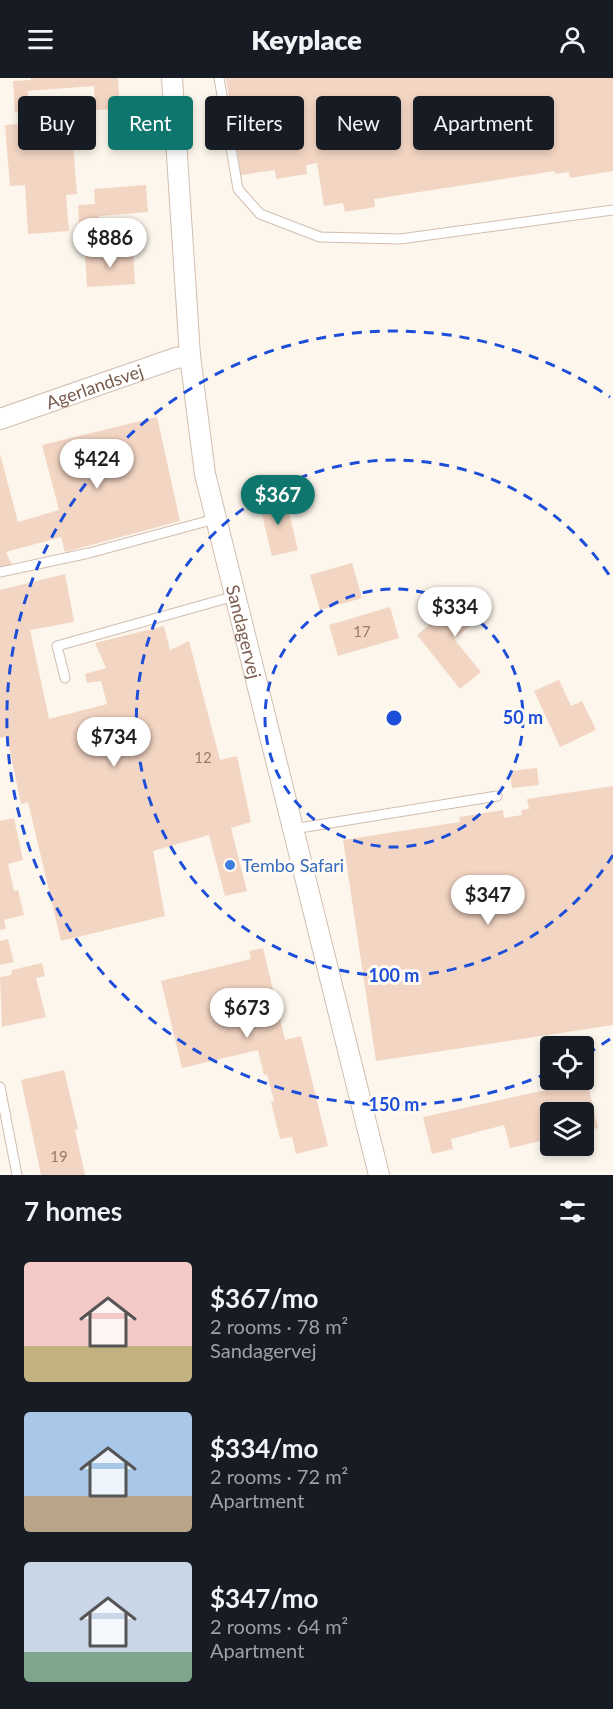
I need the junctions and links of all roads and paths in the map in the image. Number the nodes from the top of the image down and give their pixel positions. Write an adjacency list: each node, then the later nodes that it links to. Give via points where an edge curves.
1 (172, 78): 4 (street, Sandagervej)
2 (219, 78): 3 (lane, via 238,189 260,214 320,237 400,239)
3 (613, 210)
4 (190, 356): 5 (street, Agerlandsvej, via 176,357); 6 (street, Sandagervej, via 205,474)
5 (0, 419)
6 (215, 519): 7 (lane); 8 (street, Sandagervej)
7 (0, 572)
8 (235, 596): 9 (lane, via 57,646); 11 (street, Sandagervej)
9 (65, 678)
10 (497, 796): 11 (lane)
11 (293, 829): 14 (street, Sandagervej)
12 (0, 1087): 13 (lane)
13 (16, 1175)
14 (379, 1175)

